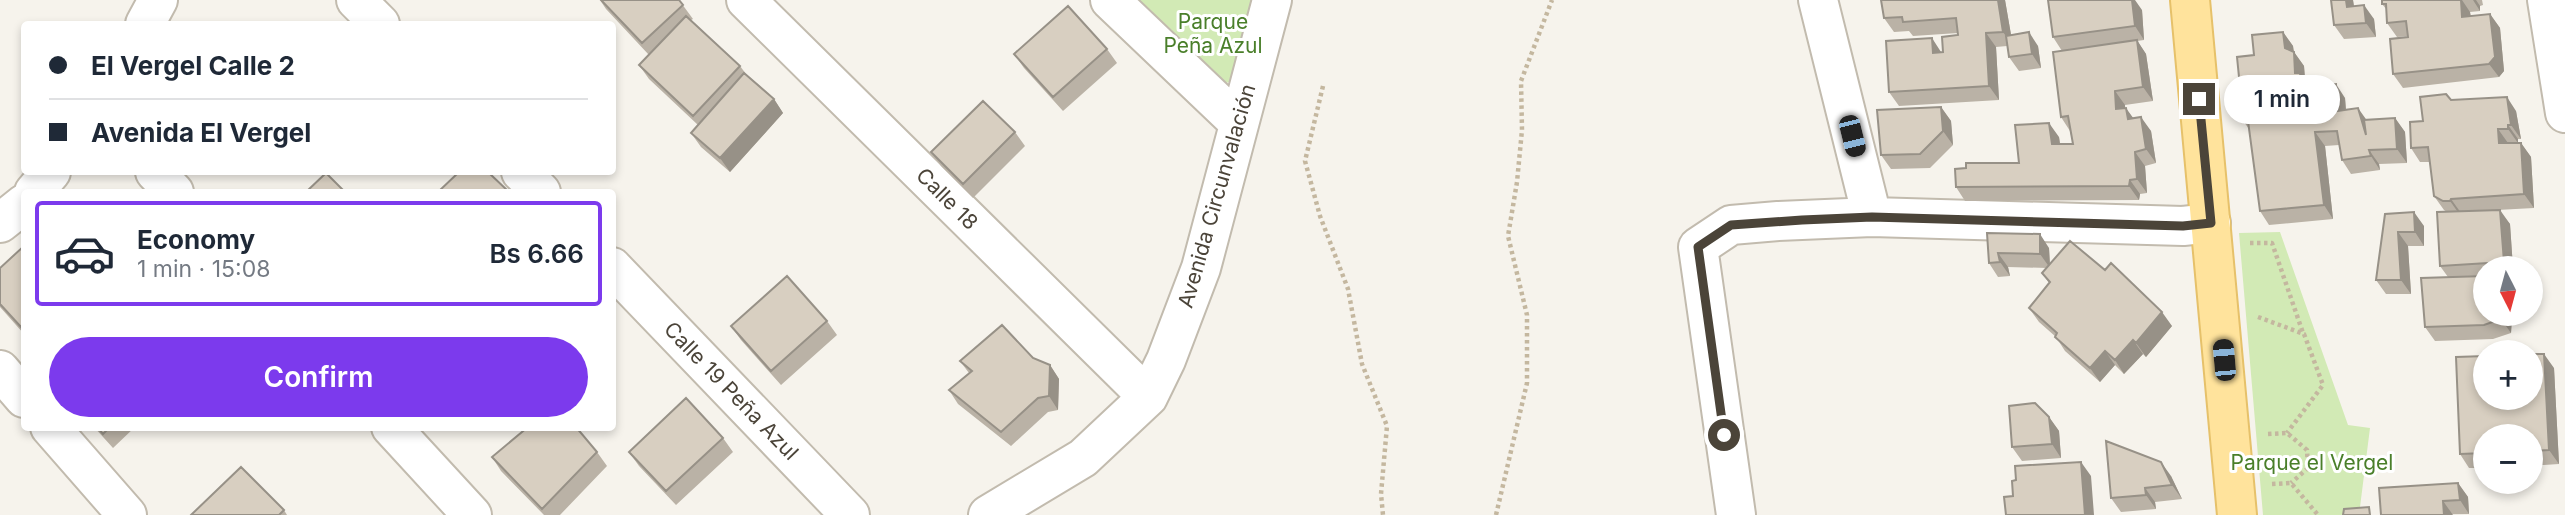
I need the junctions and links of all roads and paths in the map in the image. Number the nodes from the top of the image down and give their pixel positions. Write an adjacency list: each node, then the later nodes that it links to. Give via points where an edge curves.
1 (158, 0): 10 (street)
2 (356, 0): 11 (street)
3 (746, 0): 31 (street, Calle 18)
4 (1110, 0): 14 (street)
5 (1272, 0): 14 (street, Avenida Circunvalación)
6 (1552, 0): 43 (path, via 1521,81 1522,130 1508,236 1527,315 1527,383)
7 (1818, 0): 22 (street)
8 (2190, 0): 24 (main road)
9 (2547, 0): 13 (street)
10 (147, 21)
11 (377, 21)
12 (1323, 86): 42 (path, via 1306,161 1320,216 1348,289 1362,363 1387,426)
13 (2565, 113)
14 (1238, 122): 31 (street, Avenida Circunvalación, via 1200,268)
15 (48, 175): 18 (street)
16 (158, 175): 19 (street)
17 (524, 175): 20 (street)
18 (37, 189)
19 (171, 189)
20 (538, 189)
21 (21, 206): 23 (street)
22 (1872, 217): 24 (street); 44 (street, via 1731,225 1698,247)
23 (0, 223)
24 (2211, 223): 45 (main road)
25 (2247, 243): 28 (path, via 2272,243)
26 (616, 271): 40 (street, Calle 19 Peña Azul)
27 (2254, 316): 28 (path)
28 (2304, 334): 34 (path, via 2323,386)
29 (0, 370): 30 (street)
30 (21, 394)
31 (1148, 397): 41 (street, Avenida Circunvalación, via 1083,458)
32 (54, 431): 38 (street)
33 (395, 431): 39 (street)
34 (2287, 433): 35 (path); 36 (path, via 2307,450 2308,468)
35 (2263, 435)
36 (2291, 483): 37 (path); 46 (path)
37 (2268, 484)
38 (127, 515)
39 (472, 515)
40 (850, 515)
41 (988, 515)
42 (1383, 515)
43 (1496, 515)
44 (1736, 515)
45 (2237, 515)
46 (2318, 515)

